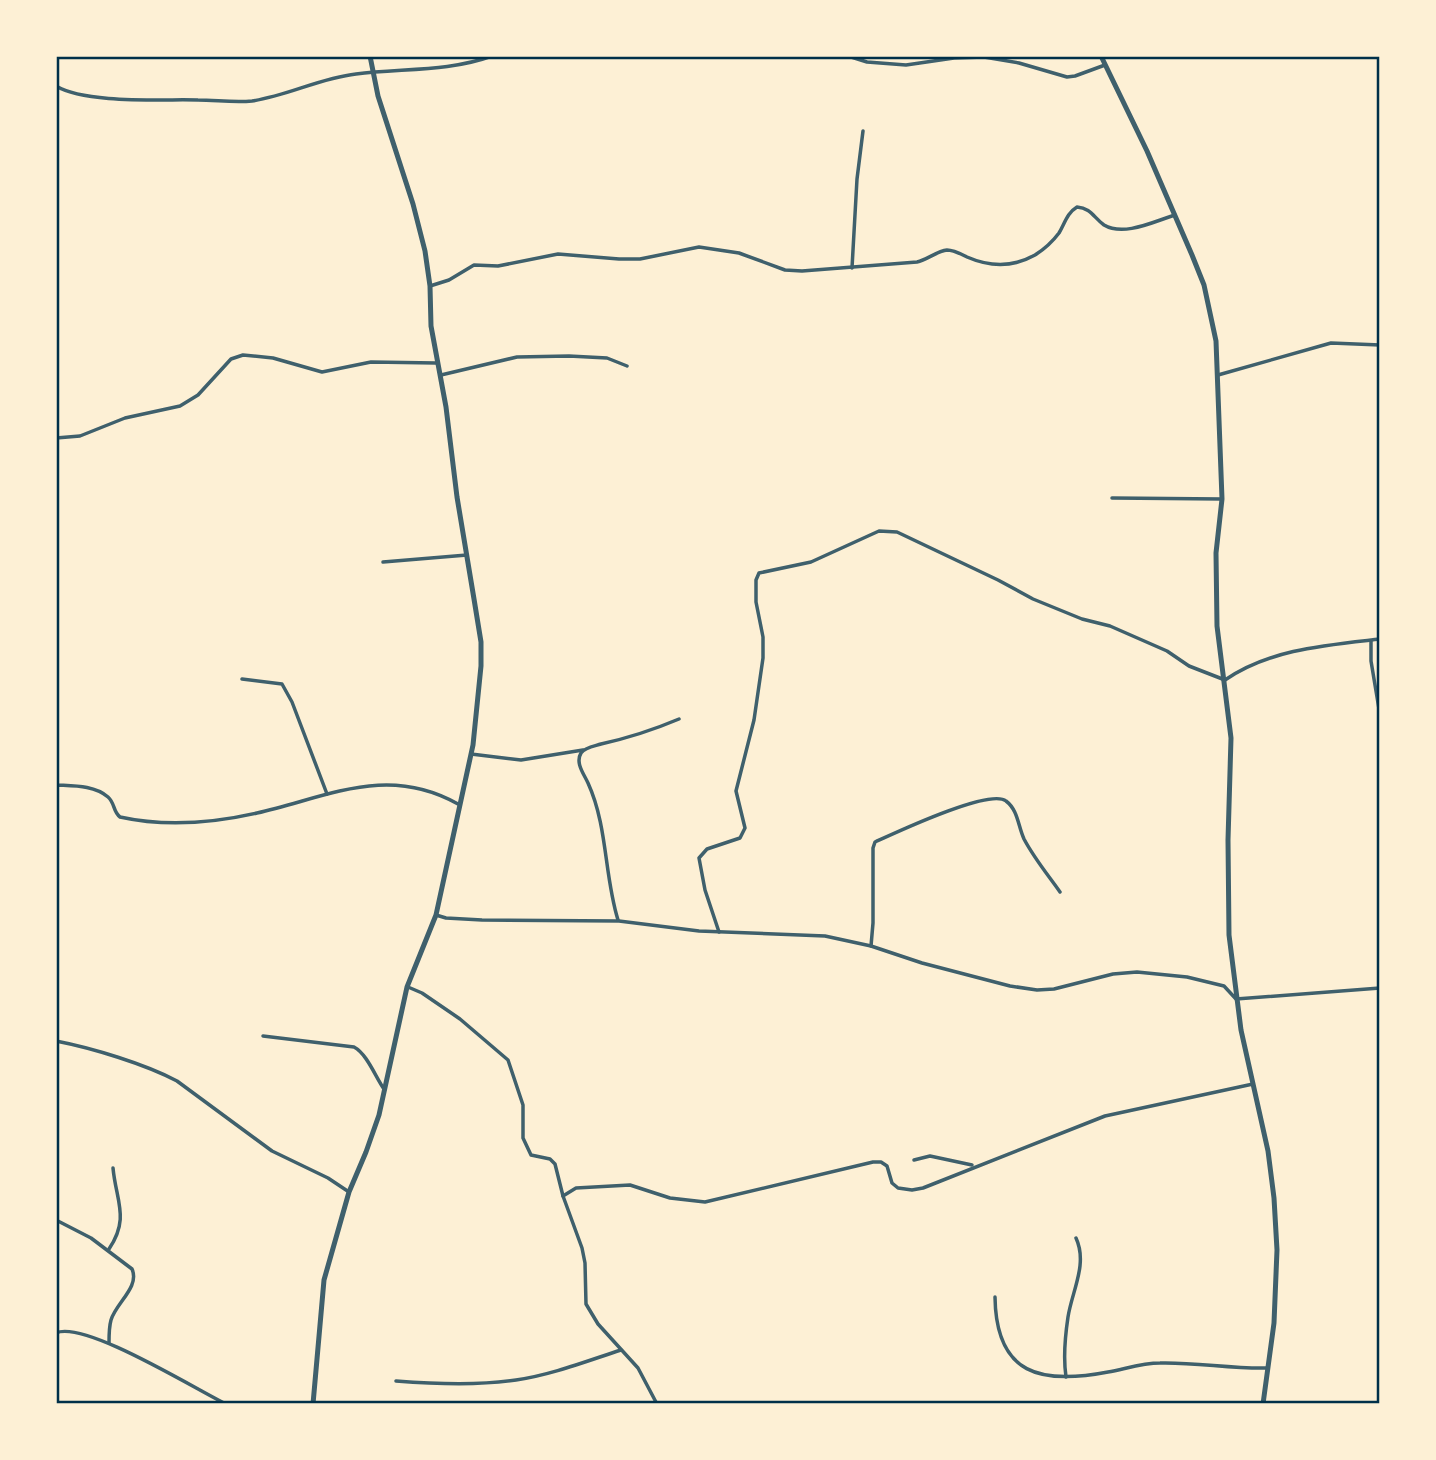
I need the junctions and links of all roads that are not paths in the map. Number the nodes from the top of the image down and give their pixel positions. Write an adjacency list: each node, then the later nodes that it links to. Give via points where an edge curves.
1 (370, 56): 6 (street)
2 (492, 56): 6 (street, via 452,67)
3 (848, 56): 5 (street, via 906,65 984,57 1067,77)
4 (1101, 56): 5 (street)
5 (1105, 65): 11 (street)
6 (373, 73): 8 (street, via 338,77 251,101 140,100); 13 (street, via 416,216)
7 (56, 86): 8 (street)
8 (62, 89): 9 (street)
9 (56, 95)
10 (863, 131): 12 (street)
11 (1175, 215): 12 (street, via 1119,229 1077,207 1049,244 1019,261 990,266 944,250 917,262); 17 (street, via 1204,285)
12 (852, 268): 13 (street, via 785,270 739,253 699,247 640,259 558,254 498,266 474,265)
13 (430, 286): 15 (street)
14 (1380, 345): 17 (street, via 1331,343)
15 (436, 363): 18 (street); 19 (street, via 371,362 322,372 243,355 231,359 198,395 180,406 125,418 80,436)
16 (627, 366): 18 (street, via 607,358 517,357)
17 (1218, 375): 21 (street)
18 (439, 376): 22 (street)
19 (56, 438)
20 (1112, 498): 21 (street)
21 (1222, 499): 27 (street, via 1216,588)
22 (467, 555): 23 (street); 31 (street, via 481,654)
23 (383, 562)
24 (1380, 639): 25 (street)
25 (1371, 640): 27 (street, via 1287,653); 28 (street)
26 (242, 679): 33 (street, via 282,684)
27 (1225, 680): 38 (street, via 1110,626 1033,599 897,531 878,531 811,562 759,573 756,602 763,637 761,683 737,792 745,828 740,838 707,849 699,858); 42 (street, via 1231,738 1228,904)
28 (1380, 715)
29 (678, 719): 30 (street)
30 (584, 750): 31 (street, via 521,760); 37 (street, via 579,761 601,818 607,876)
31 (471, 754): 34 (street)
32 (56, 785): 33 (street, via 85,787 107,796 120,817 181,823 235,817)
33 (327, 794): 34 (street, via 385,785 439,794)
34 (458, 804): 36 (street)
35 (1060, 892): 39 (street, via 1023,837 1007,801 975,802 875,842)
36 (436, 915): 37 (street, via 471,920); 40 (street)
37 (619, 921): 38 (street)
38 (719, 932): 39 (street, via 825,936)
39 (871, 946): 42 (street, via 942,969 1037,990 1113,974 1148,972 1223,986)
40 (407, 987): 46 (street); 51 (street, via 460,1019 508,1060 523,1105 523,1138 531,1155 555,1164)
41 (1380, 988): 42 (street)
42 (1236, 999): 45 (street)
43 (263, 1036): 46 (street, via 354,1047 366,1055)
44 (56, 1041): 50 (street, via 163,1073 272,1151)
45 (1253, 1084): 48 (street, via 1105,1116); 59 (street, via 1274,1198 1277,1292)
46 (384, 1089): 50 (street, via 379,1115)
47 (914, 1160): 48 (street, via 930,1156)
48 (975, 1166): 51 (street, via 912,1190 898,1188 887,1166 873,1162 705,1202 670,1198 629,1185 576,1188)
49 (113, 1168): 54 (street, via 122,1217)
50 (349, 1192): 63 (street, via 324,1280)
51 (563, 1196): 58 (street, via 582,1248 586,1304)
52 (56, 1220): 54 (street)
53 (1076, 1238): 60 (street, via 1081,1263 1068,1316)
54 (108, 1250): 57 (street, via 132,1269 135,1279 111,1319)
55 (995, 1297): 60 (street, via 997,1323 1014,1361 1034,1372)
56 (56, 1333): 57 (street, via 73,1331)
57 (109, 1343): 62 (street)
58 (621, 1350): 61 (street, via 516,1380); 64 (street, via 638,1367)
59 (1269, 1368): 60 (street, via 1160,1363); 65 (street)
60 (1066, 1377)
61 (396, 1381)
62 (226, 1404)
63 (313, 1404)
64 (657, 1404)
65 (1263, 1404)

